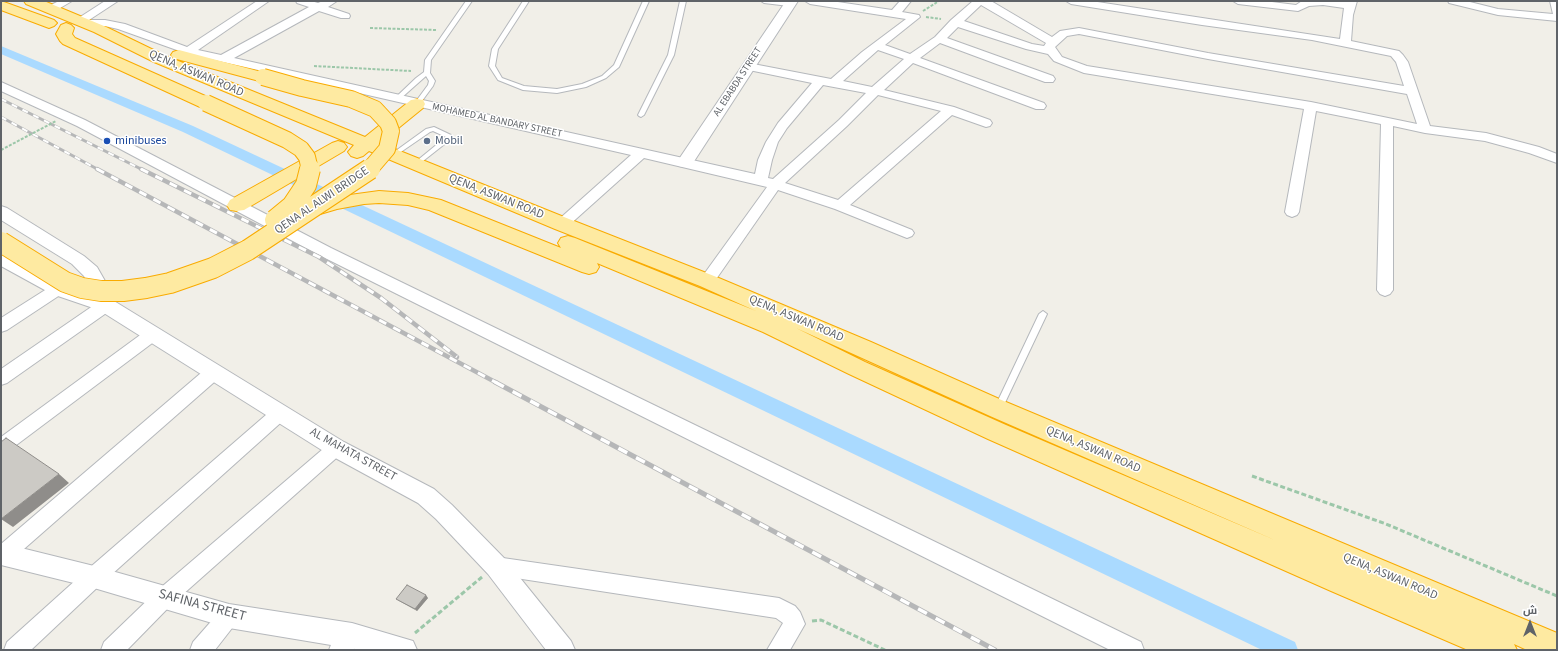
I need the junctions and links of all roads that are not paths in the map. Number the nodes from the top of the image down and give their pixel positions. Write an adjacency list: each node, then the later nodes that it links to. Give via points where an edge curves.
1 (31, 1): 24 (highway, QENA, ASWAN ROAD)
2 (113, 1): 31 (street)
3 (264, 1): 37 (street)
4 (301, 1): 25 (street)
5 (332, 1): 25 (street)
6 (469, 1): 41 (lane, via 428,60)
7 (526, 1): 8 (lane, via 495,49 492,66 500,79 517,86 557,91 584,86 604,77 617,66)
8 (646, 1)
9 (682, 1): 52 (lane, via 671,55)
10 (764, 1): 19 (lane)
11 (810, 1): 21 (street)
12 (906, 1): 27 (street)
13 (979, 1): 30 (street)
14 (983, 1): 22 (street)
15 (1071, 1): 34 (street)
16 (1238, 1): 20 (street, via 1298,8 1306,3)
17 (1455, 1): 29 (street, via 1498,12)
18 (1555, 1): 26 (street)
19 (790, 3): 40 (street, AL EBABDA STREET)
20 (1351, 3): 34 (street)
21 (856, 4): 27 (street)
22 (996, 4): 36 (street)
23 (1, 5): 31 (highway, QENA, ASWAN ROAD)
24 (59, 5): 31 (highway, QENA, ASWAN ROAD)
25 (318, 7): 28 (street); 38 (street)
26 (1557, 12)
27 (895, 13): 35 (street, via 917,16)
28 (345, 16)
29 (1557, 18)
30 (955, 22): 33 (street); 36 (street, via 1030,47)
31 (76, 24): 32 (highway, QENA, ASWAN ROAD); 37 (street, MOHAMED AL BANDARY STREET, via 121,26); 56 (highway, QENA, ASWAN ROAD); 70 (highway, QENA AL ALWI BRIDGE, bridge, via 64,34 69,41 295,145 307,157 310,175 292,206 280,217 208,260 171,273 133,279 102,279 80,273)
32 (113, 35): 56 (highway, QENA, ASWAN ROAD, via 149,55); 68 (highway, QENA AL ALWI BRIDGE, bridge, via 364,103 375,109 388,123 391,131 387,150 359,177)
33 (939, 39): 39 (street); 42 (street)
34 (1345, 42): 46 (street, via 1395,53 1402,62)
35 (878, 46): 39 (street); 43 (street)
36 (1051, 47): 46 (street, via 1064,33 1079,31); 50 (street, via 1058,59 1084,69)
37 (188, 51): 38 (street, MOHAMED AL BANDARY STREET)
38 (223, 59): 47 (street, MOHAMED AL BANDARY STREET)
39 (911, 59): 45 (street); 49 (street)
40 (748, 67): 43 (street); 60 (street, AL EBABDA STREET)
41 (427, 73): 47 (lane); 48 (lane, via 432,81 431,85)
42 (1050, 79)
43 (827, 82): 45 (street); 62 (street, via 782,126 764,160)
44 (1, 86): 64 (street)
45 (875, 90): 51 (street); 63 (street)
46 (1412, 92): 55 (street)
47 (396, 100): 48 (street, MOHAMED AL BANDARY STREET)
48 (417, 104): 56 (highway); 57 (street, MOHAMED AL BANDARY STREET)
49 (1040, 106)
50 (1311, 106): 53 (street); 67 (street)
51 (950, 110): 54 (street); 65 (street)
52 (641, 115)
53 (1387, 122): 55 (street); 75 (street)
54 (986, 123)
55 (1424, 129): 58 (street, via 1486,137)
56 (353, 148): 59 (highway, QENA, ASWAN ROAD); 64 (highway, via 304,167)
57 (641, 153): 60 (street, MOHAMED AL BANDARY STREET); 69 (street)
58 (1557, 159)
59 (387, 160): 61 (highway, QENA, ASWAN ROAD); 61 (lane, via 428,130 434,129 449,136)
60 (685, 162): 62 (street, MOHAMED AL BANDARY STREET)
61 (410, 169): 69 (highway, QENA, ASWAN ROAD); 80 (highway, QENA, ASWAN ROAD, via 771,326)
62 (761, 180): 63 (street, MOHAMED AL BANDARY STREET)
63 (776, 184): 65 (street, MOHAMED AL BANDARY STREET); 73 (street)
64 (245, 200): 100 (street, via 326,252)
65 (840, 206): 71 (street, MOHAMED AL BANDARY STREET)
66 (1, 212): 76 (street, via 78,260 91,272)
67 (1292, 212)
68 (305, 213): 72 (highway, QENA AL ALWI BRIDGE, bridge, via 242,253 213,268 170,283 123,291 82,288); 80 (highway, via 335,203 379,197 408,199 434,206 826,361)
69 (562, 224): 73 (highway, QENA, ASWAN ROAD)
70 (1, 227)
71 (907, 233)
72 (2, 256): 74 (street, AL MAHATA STREET)
73 (707, 282): 83 (highway, QENA, ASWAN ROAD)
74 (58, 288): 76 (street, AL MAHATA STREET); 78 (street)
75 (1385, 290)
76 (106, 305): 79 (street, AL MAHATA STREET); 82 (street)
77 (1043, 314): 83 (lane)
78 (1, 326)
79 (153, 334): 81 (street, AL MAHATA STREET); 85 (street)
80 (857, 368): 101 (highway, QENA, ASWAN ROAD, via 997,432)
81 (214, 372): 84 (street, AL MAHATA STREET); 87 (street)
82 (1, 378)
83 (998, 409): 93 (highway, QENA, ASWAN ROAD)
84 (280, 413): 86 (street, AL MAHATA STREET); 89 (street)
85 (1, 447)
86 (336, 448): 88 (street, AL MAHATA STREET, via 426,496); 90 (street)
87 (2, 555): 89 (street, SAFINA STREET)
88 (496, 566): 98 (street, AL MAHATA STREET); 99 (street, via 779,608 788,613 795,624)
89 (94, 577): 90 (street, SAFINA STREET); 95 (street)
90 (165, 597): 91 (street, SAFINA STREET); 96 (street)
91 (229, 616): 92 (street, SAFINA STREET); 97 (street)
92 (346, 642): 94 (street, SAFINA STREET)
93 (1557, 648)
94 (401, 649)
95 (15, 650)
96 (112, 650)
97 (201, 650)
98 (562, 650)
99 (778, 650)
100 (1133, 650)
101 (1502, 650)

